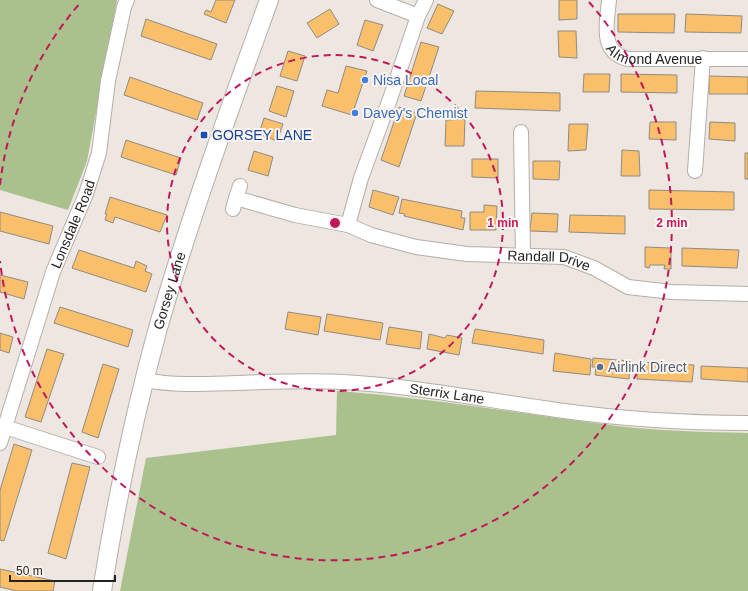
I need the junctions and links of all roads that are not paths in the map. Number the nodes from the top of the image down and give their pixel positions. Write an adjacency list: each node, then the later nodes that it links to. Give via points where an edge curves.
1 (127, 0): 17 (street, Lonsdale Road, via 108,81 97,159 86,194 53,272)
2 (269, 0): 15 (main road, Gorsey Lane, via 190,223)
3 (377, 0): 6 (street)
4 (426, 0): 6 (street)
5 (609, 0): 7 (street, Almond Avenue, via 608,40 611,50 618,56 628,59)
6 (418, 16): 12 (street, via 361,178)
7 (703, 58): 8 (street, Almond Avenue); 10 (street)
8 (748, 59)
9 (520, 132): 13 (street)
10 (695, 171)
11 (236, 198): 12 (street, Randall Drive, via 295,215)
12 (348, 225): 13 (street, Randall Drive, via 371,235 416,247 467,254)
13 (523, 256): 14 (street, Randall Drive, via 564,256 594,268 628,287 672,292)
14 (748, 294)
15 (145, 380): 16 (street, Sterrix Lane, via 185,385 342,382 415,388 629,419); 20 (main road, Gorsey Lane, via 112,523)
16 (748, 423)
17 (5, 427): 18 (street, Lonsdale Road); 19 (street)
18 (0, 443)
19 (98, 457)
20 (102, 591)

